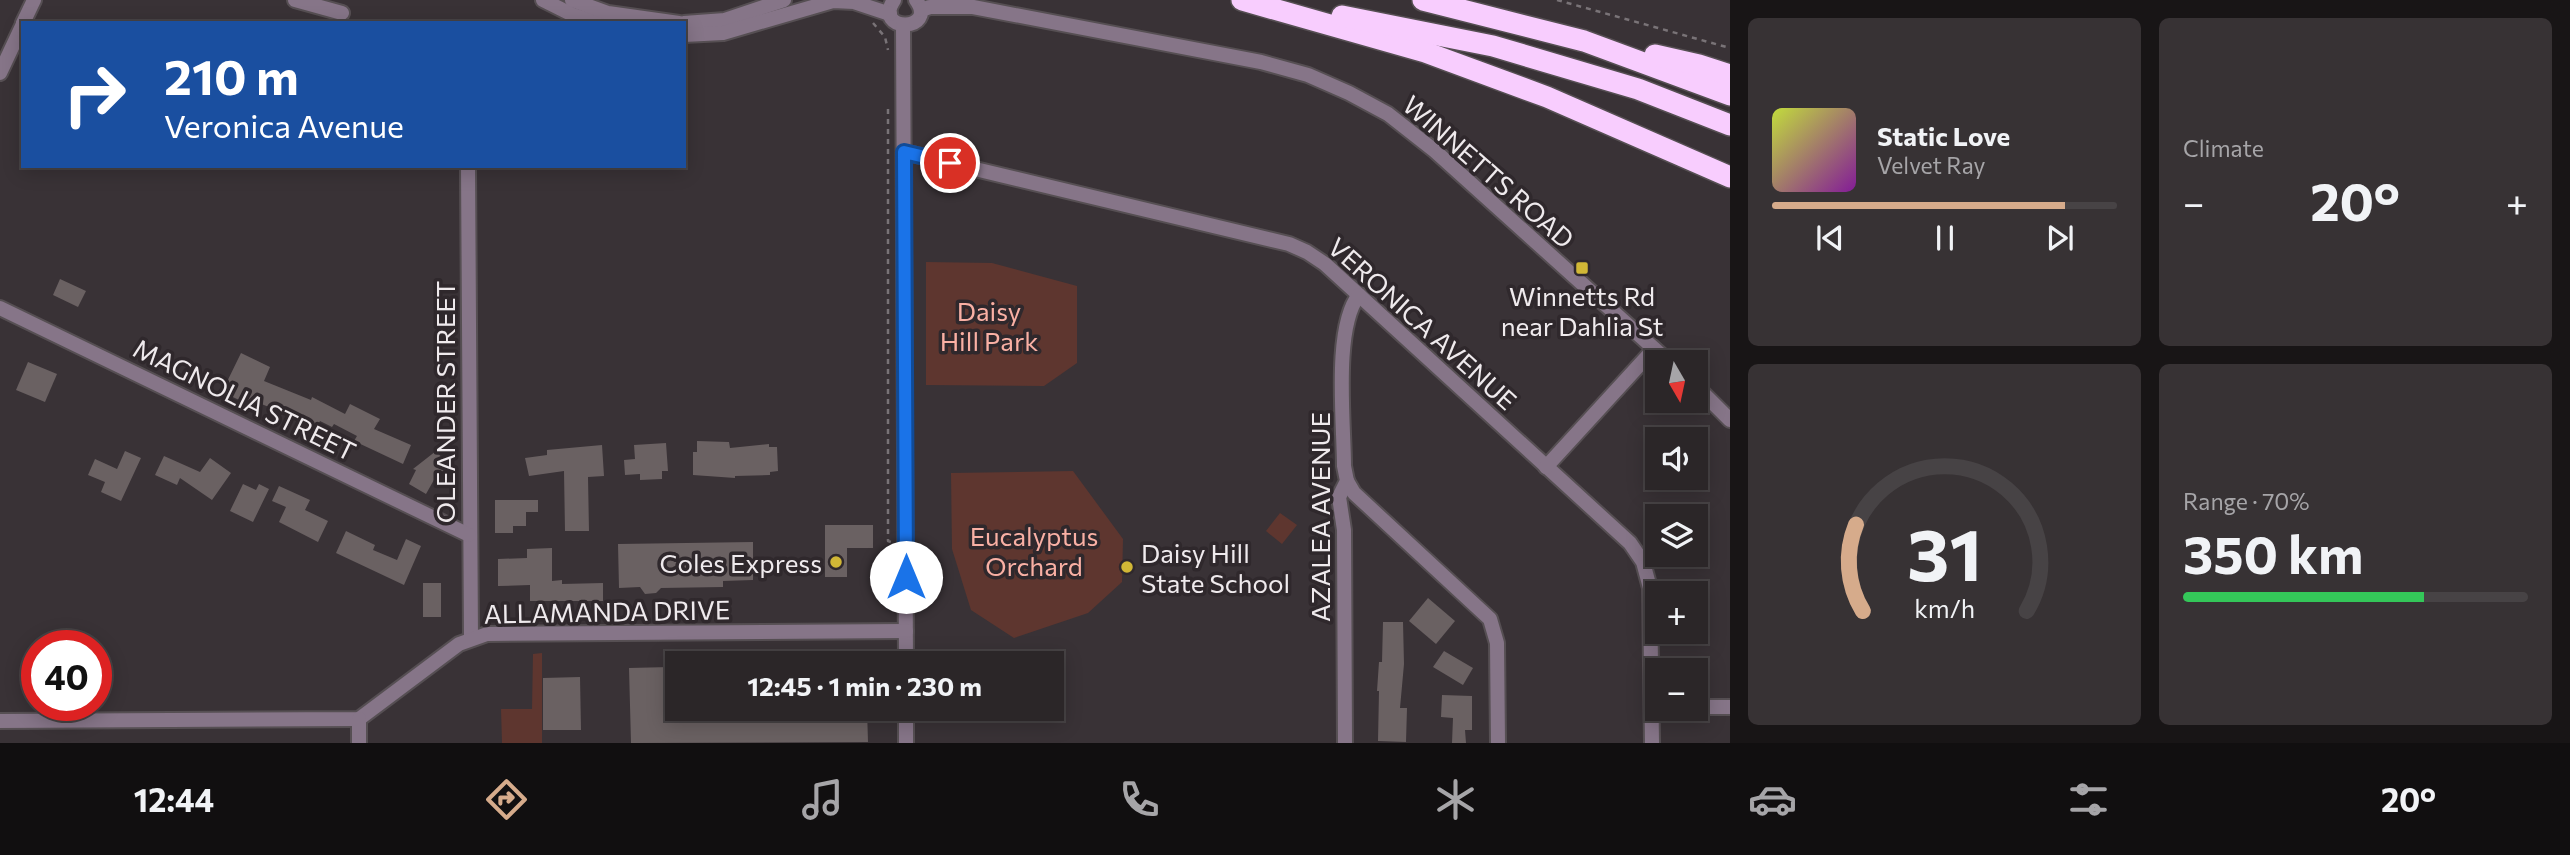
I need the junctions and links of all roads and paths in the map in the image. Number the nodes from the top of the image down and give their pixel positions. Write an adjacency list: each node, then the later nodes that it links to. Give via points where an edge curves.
1 (34, 0): 13 (street)
2 (295, 0): 12 (street)
3 (543, 0): 14 (street)
4 (572, 0): 15 (street, via 608,13)
5 (784, 0): 16 (street, via 725,20)
6 (1242, 0): 31 (highway, via 1425,52 1547,97)
7 (1249, 0): 28 (highway, via 1493,46 1638,89)
8 (1423, 0): 21 (highway)
9 (1557, 0): 22 (path)
10 (918, 5): 17 (street, via 915,22); 34 (street, WINNETTS ROAD, via 974,7 1261,62 1349,93 1388,114 1435,151)
11 (892, 7): 17 (street, via 895,22); 19 (street, via 833,1 723,33)
12 (342, 13)
13 (24, 21)
14 (592, 21)
15 (667, 21)
16 (686, 23)
17 (903, 25): 29 (street)
18 (21, 27): 24 (street)
19 (686, 35)
20 (886, 41): 23 (path)
21 (1584, 41): 25 (highway); 26 (highway)
22 (1730, 48)
23 (888, 62)
24 (0, 73)
25 (1730, 75)
26 (1730, 94)
27 (888, 103): 42 (path)
28 (1730, 125)
29 (904, 152): 32 (street, VERONICA AVENUE, via 1289,244 1307,252); 43 (street)
30 (468, 168): 41 (street, OLEANDER STREET)
31 (1730, 177)
32 (1359, 295): 39 (street, VERONICA AVENUE); 40 (street, AZALEA AVENUE, via 1350,308 1343,340)
33 (0, 308): 41 (street, MAGNOLIA STREET)
34 (1654, 349): 39 (street)
35 (1708, 395): 37 (street)
36 (1708, 398): 38 (street)
37 (1730, 410)
38 (1730, 420)
39 (1546, 467): 46 (street, VERONICA AVENUE, via 1630,542 1643,562 1652,607)
40 (1347, 481): 55 (street, AZALEA AVENUE, via 1339,498 1344,530); 56 (street, via 1354,493 1490,619 1497,643)
41 (469, 535): 44 (street, OLEANDER STREET)
42 (888, 541)
43 (906, 631): 44 (street, ALLAMANDA DRIVE, via 487,634); 45 (street)
44 (471, 638): 49 (street, ALLAMANDA DRIVE, via 433,661)
45 (906, 651)
46 (1654, 658)
47 (1708, 707): 48 (street)
48 (1730, 707)
49 (359, 719): 50 (street); 53 (street)
50 (0, 721)
51 (906, 721): 54 (street)
52 (1654, 721): 57 (street, VERONICA AVENUE)
53 (359, 743)
54 (906, 743)
55 (1345, 743)
56 (1498, 743)
57 (1652, 743)

